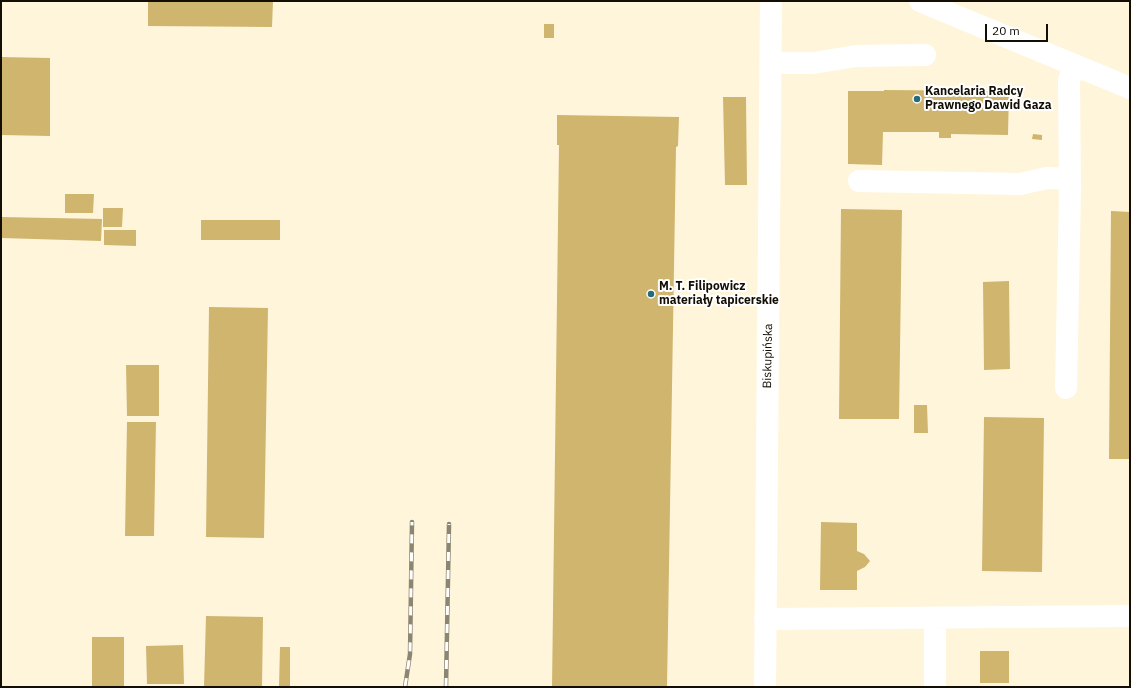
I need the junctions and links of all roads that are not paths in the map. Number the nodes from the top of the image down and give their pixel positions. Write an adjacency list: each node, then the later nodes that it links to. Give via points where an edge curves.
1 (771, 1): 4 (street, Biskupińska)
2 (920, 1): 5 (street)
3 (925, 55): 4 (street, via 856,56 813,64)
4 (771, 63): 12 (street, Biskupińska)
5 (1075, 65): 6 (street); 7 (street, via 1069,80)
6 (1130, 88)
7 (1070, 179): 8 (street, via 1047,178 1020,184); 9 (street)
8 (859, 181)
9 (1066, 388)
10 (1130, 616): 11 (street)
11 (935, 618): 12 (street); 14 (street)
12 (765, 619): 13 (street, Biskupińska)
13 (765, 687)
14 (935, 687)

